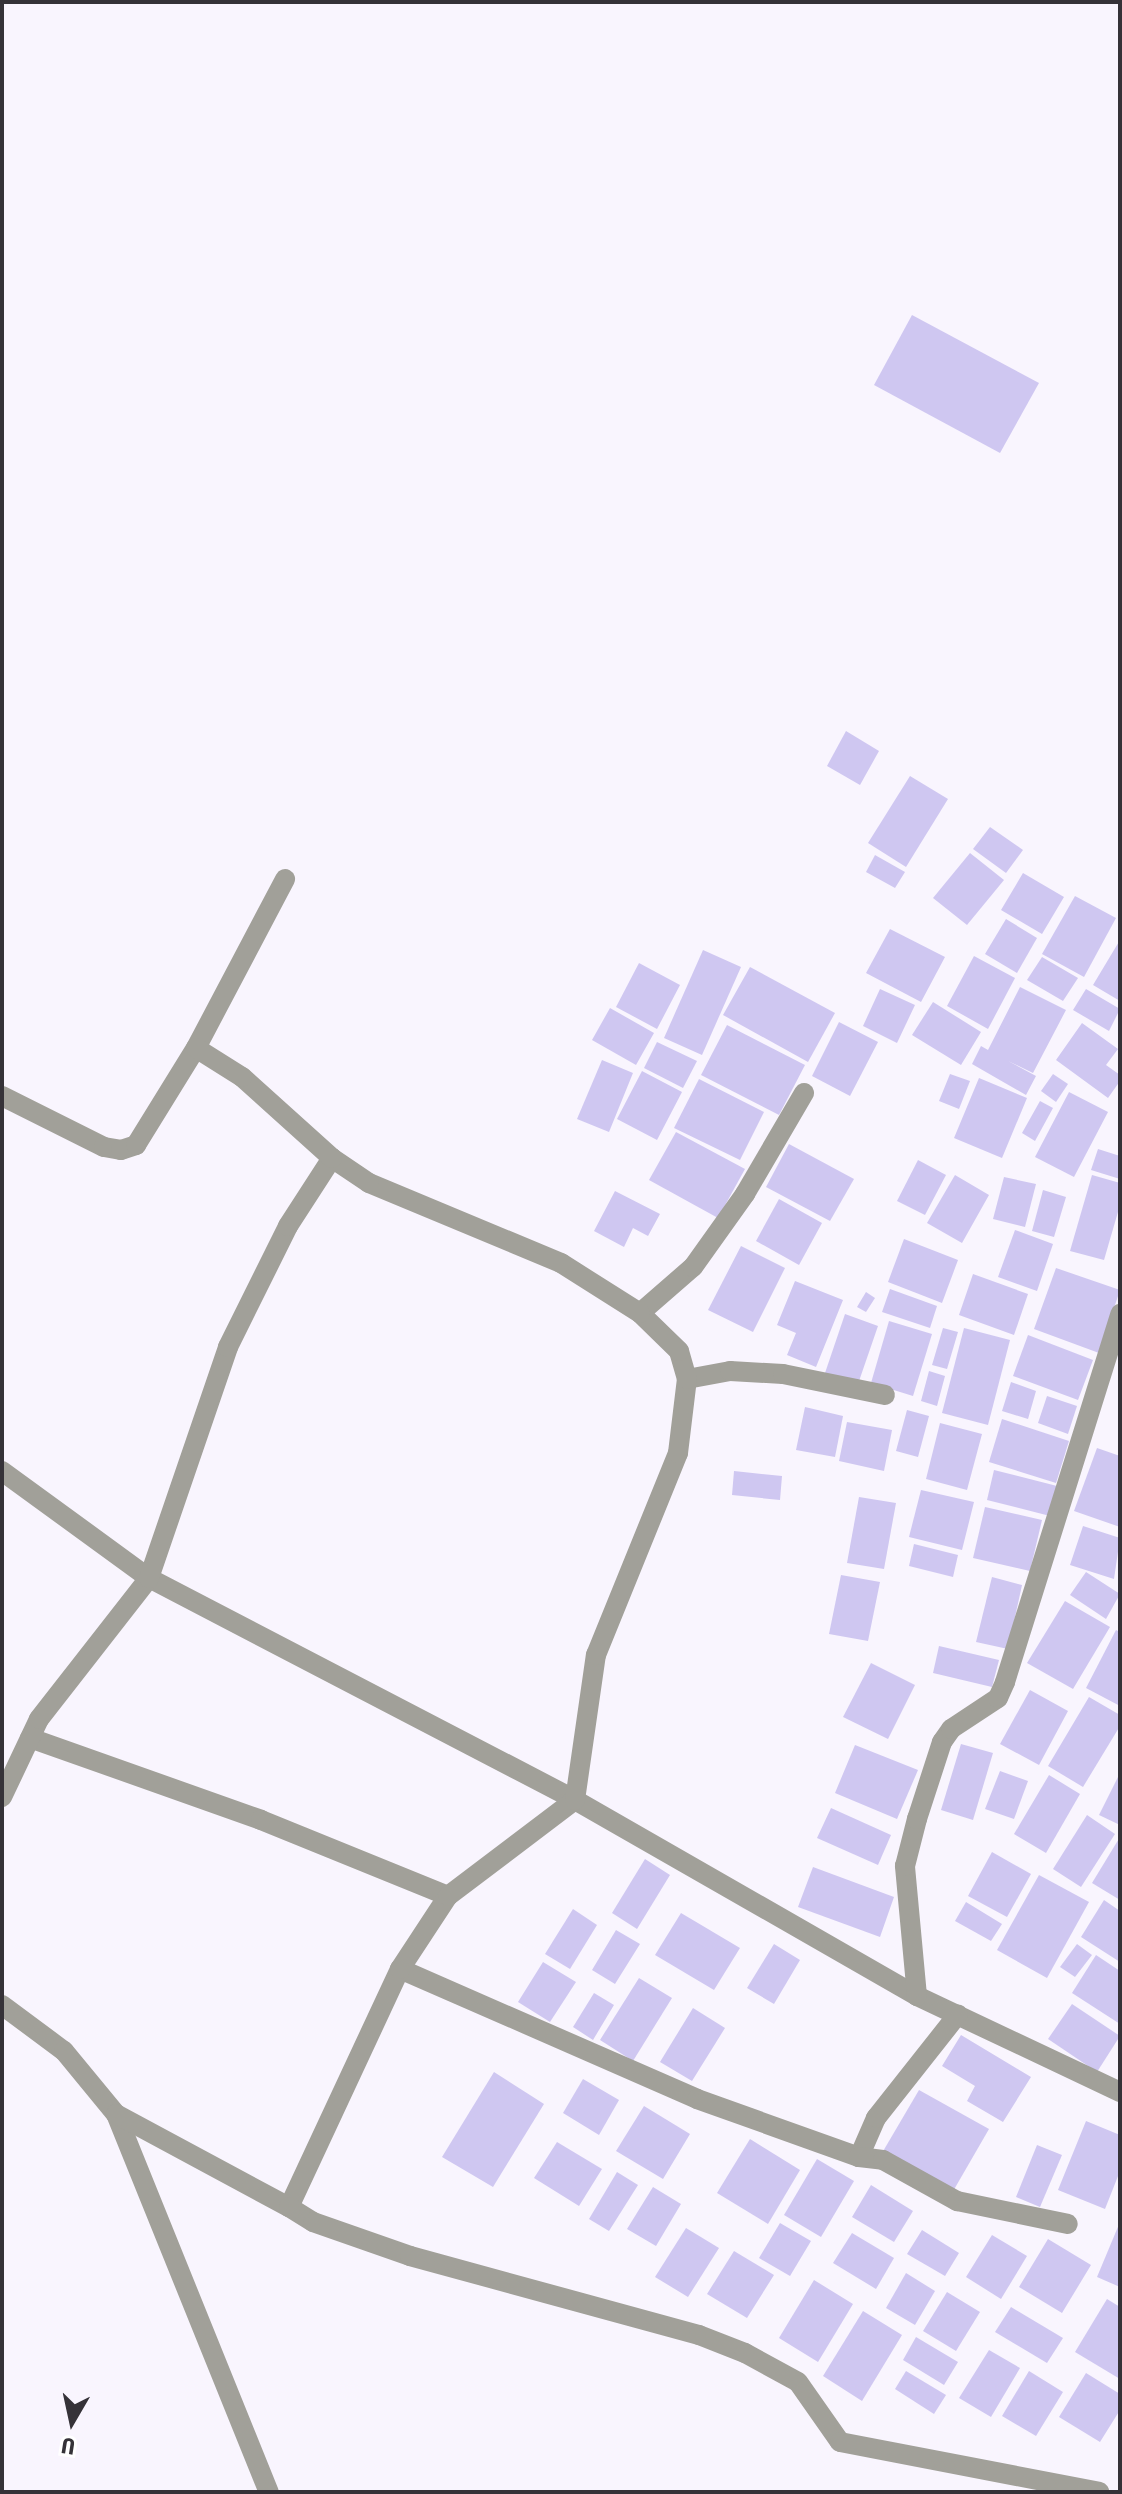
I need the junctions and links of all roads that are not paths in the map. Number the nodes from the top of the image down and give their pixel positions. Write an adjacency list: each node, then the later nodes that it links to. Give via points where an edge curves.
1 (285, 879): 2 (street)
2 (196, 1048): 4 (street, via 148,1132 136,1145 121,1150 104,1147); 5 (street, via 242,1077)
3 (804, 1093): 6 (street, via 745,1194 693,1267)
4 (2, 1096)
5 (332, 1158): 6 (street, via 369,1183 561,1263); 11 (street, via 288,1226 228,1347)
6 (640, 1313): 8 (street, via 679,1351)
7 (1120, 1314): 17 (street, via 1005,1682 998,1698 951,1729 942,1742 917,1819 905,1866)
8 (687, 1379): 9 (street, via 730,1371 783,1374); 14 (street, via 678,1453 596,1655)
9 (885, 1395)
10 (2, 1471): 11 (street)
11 (149, 1578): 12 (street, via 39,1719); 14 (street)
12 (30, 1738): 13 (street); 15 (street, via 261,1820)
13 (2, 1797)
14 (575, 1800): 15 (street); 17 (street)
15 (448, 1896): 16 (street)
16 (400, 1969): 22 (street, via 697,2099); 23 (street)
17 (917, 1996): 19 (street)
18 (2, 2005): 21 (street, via 64,2051)
19 (958, 2014): 20 (street); 22 (street, via 876,2118)
20 (1120, 2092)
21 (116, 2114): 23 (street); 25 (street)
22 (859, 2157): 24 (street, via 883,2160 957,2201)
23 (289, 2207): 26 (street, via 313,2222 410,2256 699,2335 745,2353 798,2382 840,2442)
24 (1068, 2224)
25 (269, 2492)
26 (1099, 2492)

